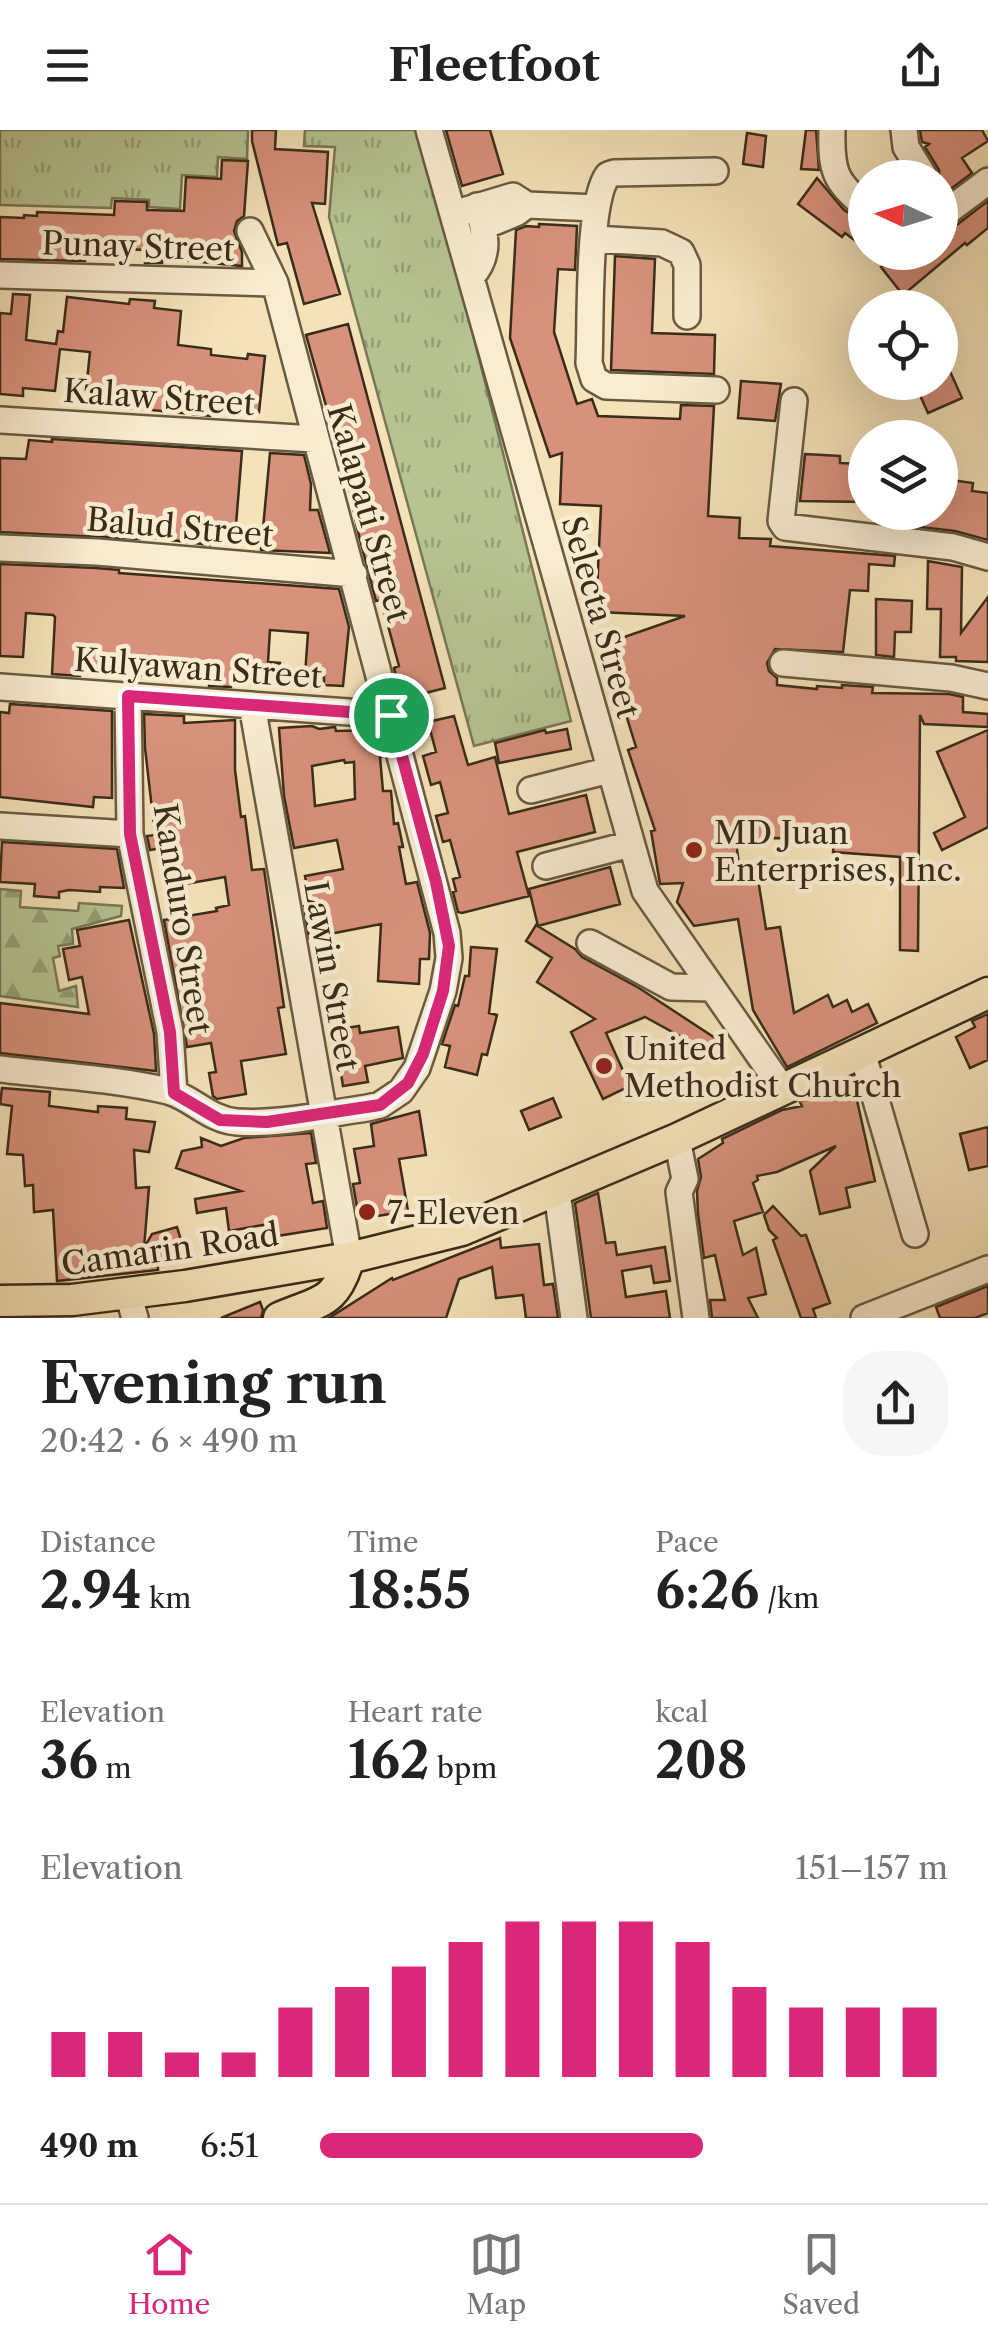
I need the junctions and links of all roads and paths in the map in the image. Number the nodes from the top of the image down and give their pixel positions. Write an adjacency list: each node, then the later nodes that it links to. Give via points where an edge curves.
1 (429, 130): 10 (street, Selecta Street)
2 (832, 130): 7 (street, via 834,173)
3 (904, 130): 4 (street)
4 (914, 160)
5 (715, 171): 9 (street, via 608,175)
6 (988, 181): 8 (street)
7 (848, 193)
8 (958, 199)
9 (596, 208): 10 (street, via 527,205 516,213); 12 (street)
10 (471, 215): 29 (street, Selecta Street, via 470,277)
11 (250, 231): 14 (street, Kalapati Street)
12 (594, 240): 15 (street, via 662,243 681,252); 16 (street, via 594,380)
13 (0, 275): 14 (street, Punay Street)
14 (275, 284): 19 (street, Kalapati Street)
15 (686, 316)
16 (716, 390)
17 (794, 401): 21 (street, via 784,527)
18 (0, 420): 19 (street, Kalaw Street)
19 (314, 440): 22 (street, Kalapati Street)
20 (0, 548): 22 (street, Balud Street)
21 (988, 557)
22 (354, 574): 28 (street, Kalapati Street)
23 (783, 663): 24 (street)
24 (988, 686)
25 (0, 687): 26 (street, Kulyawan Street)
26 (128, 696): 27 (street, Kulyawan Street); 32 (street, Kanduro Street)
27 (252, 705): 28 (street, Kulyawan Street); 42 (street, Lawin Street)
28 (391, 715): 42 (street, Kalapati Street, via 449,958 423,1054 401,1092 380,1105)
29 (610, 770): 30 (street); 33 (street, Selecta Street)
30 (531, 790)
31 (0, 826): 32 (street)
32 (130, 834): 41 (street, Kanduro Street, via 170,1032)
33 (631, 844): 34 (street); 36 (street, Selecta Street, via 654,910)
34 (546, 866)
35 (590, 943): 36 (street, via 670,986)
36 (710, 988): 40 (street, Selecta Street)
37 (988, 994): 38 (main road, Camarin Road)
38 (862, 1052): 40 (main road, Camarin Road); 45 (street)
39 (0, 1070): 41 (street)
40 (782, 1088): 43 (main road, Camarin Road)
41 (174, 1093): 42 (street, via 220,1120)
42 (323, 1114): 46 (street, Lawin Street)
43 (668, 1143): 44 (main road, Camarin Road); 54 (street, via 685,1179 679,1192)
44 (557, 1192): 46 (main road, Camarin Road, via 462,1230); 53 (street)
45 (915, 1234)
46 (349, 1258): 48 (main road, Camarin Road); 52 (main road, via 333,1295)
47 (988, 1268): 55 (street)
48 (272, 1271): 50 (main road, Camarin Road); 52 (main road)
49 (0, 1301): 51 (main road, Camarin Road)
50 (131, 1306): 51 (main road, Camarin Road)
51 (74, 1309)
52 (281, 1317)
53 (574, 1318)
54 (696, 1318)
55 (864, 1318)

